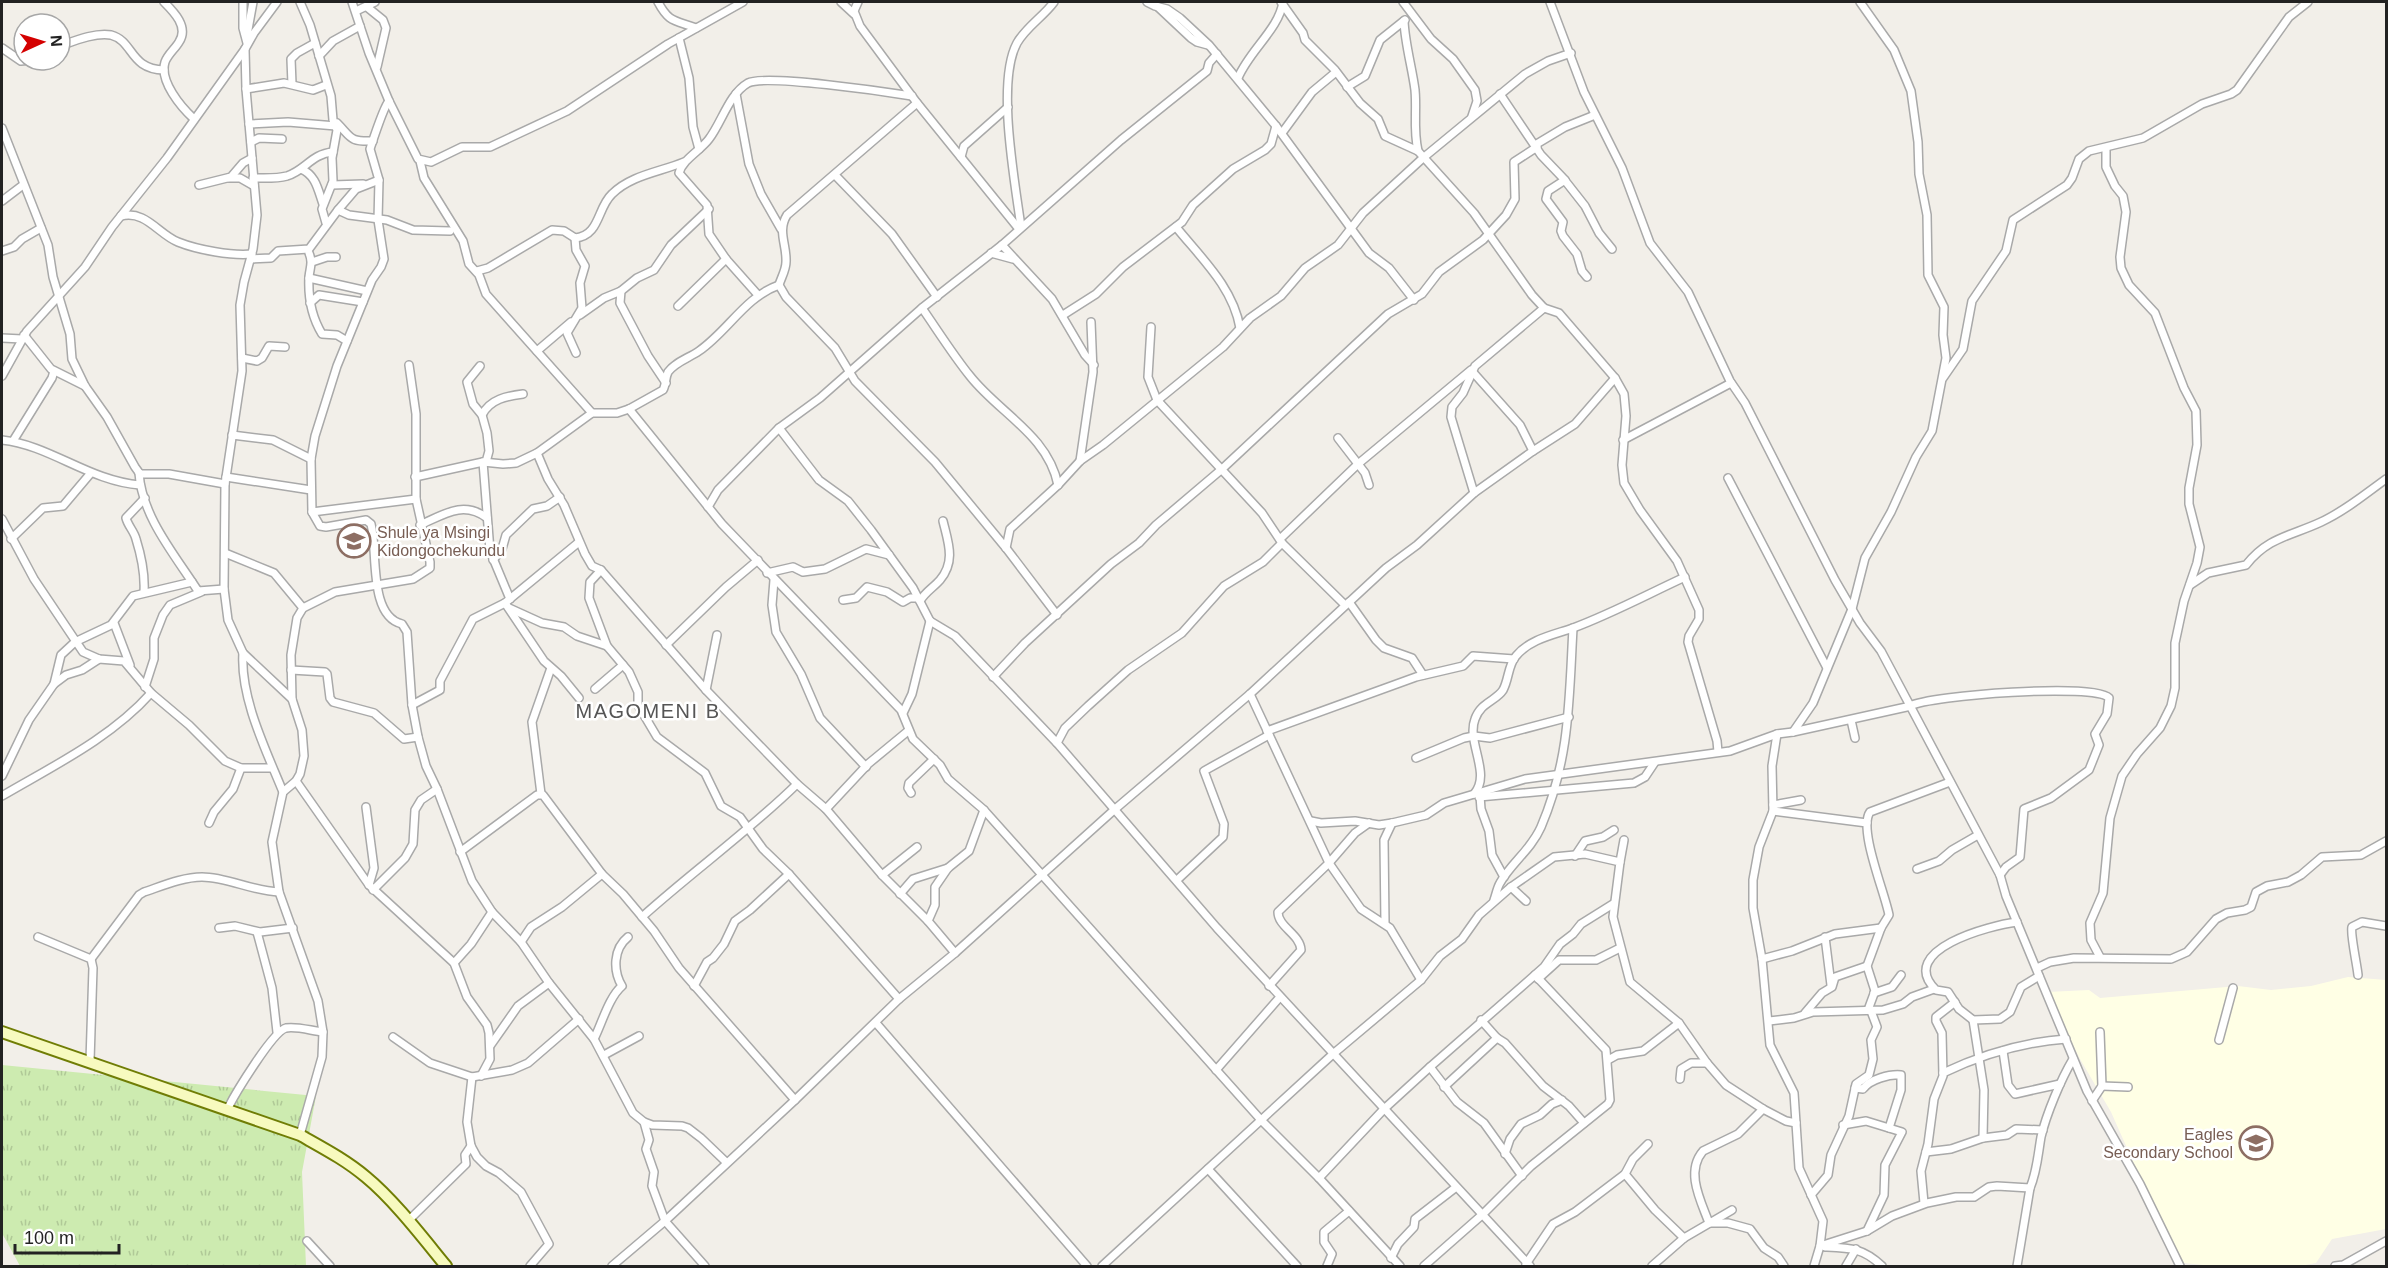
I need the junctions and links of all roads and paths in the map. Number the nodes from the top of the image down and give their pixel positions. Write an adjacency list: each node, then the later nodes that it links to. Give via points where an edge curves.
1 (164, 2): 34 (street, via 180,20 182,38)
2 (243, 2): 30 (street)
3 (253, 2): 30 (street)
4 (277, 2): 30 (street)
5 (300, 2): 29 (street)
6 (352, 2): 21 (street)
7 (359, 2): 21 (street)
8 (375, 2): 20 (street)
9 (658, 2): 26 (street, via 672,21)
10 (743, 2): 26 (street)
11 (841, 2): 23 (street)
12 (858, 2): 23 (street)
13 (1054, 2): 47 (street, via 1017,44 1009,66)
14 (1147, 2): 32 (street)
15 (1282, 2): 36 (street, via 1305,40); 37 (street, via 1273,25 1245,61)
16 (1403, 2): 22 (street)
17 (1550, 2): 31 (street)
18 (1860, 2): 143 (street, via 1894,50 1911,91 1918,174 1927,215 1928,274 1944,307 1946,358)
19 (2308, 2): 61 (street, via 2289,17 2237,90 2202,104 2144,138)
20 (368, 7): 21 (street); 35 (street, via 386,28)
21 (356, 11): 25 (street)
22 (1411, 14): 24 (street); 50 (street, via 1453,59 1475,90 1477,101)
23 (854, 15): 44 (street)
24 (1404, 21): 40 (street, via 1380,40 1365,76); 64 (street, via 1415,93)
25 (360, 26): 33 (street, via 333,41); 35 (street)
26 (696, 28): 27 (street)
27 (679, 38): 63 (street); 69 (street, via 567,111 490,147 462,147 430,162)
28 (72, 43): 34 (street, via 98,35 112,36 142,65)
29 (315, 43): 33 (street); 38 (street, via 291,59)
30 (246, 46): 41 (street); 49 (street)
31 (1570, 53): 43 (street, via 1537,67); 48 (street)
32 (1216, 54): 37 (street); 90 (street, via 1207,71)
33 (319, 56): 39 (street)
34 (164, 70): 49 (street, via 178,105)
35 (377, 72): 45 (street)
36 (1336, 72): 40 (street); 55 (street, via 1312,92)
37 (1238, 78): 53 (street)
38 (292, 84): 39 (street, via 313,90); 41 (street)
39 (326, 85): 51 (street)
40 (1347, 87): 64 (street, via 1378,119 1385,135)
41 (246, 88): 52 (street)
42 (736, 94): 44 (street, via 750,82 764,80); 63 (street); 92 (street, via 749,164)
43 (1500, 94): 50 (street); 60 (street)
44 (912, 96): 46 (street)
45 (388, 101): 57 (street); 69 (street)
46 (917, 103): 66 (street); 72 (street)
47 (1008, 107): 66 (street, via 964,146); 90 (street)
48 (1595, 115): 60 (street, via 1565,127); 145 (street, via 1650,243 1688,292)
49 (194, 119): 85 (street)
50 (1470, 119): 68 (street)
51 (334, 123): 52 (street); 59 (street, via 350,139); 65 (street, via 337,135)
52 (249, 124): 58 (street)
53 (1276, 126): 55 (street); 88 (street, via 1271,144 1233,169)
54 (2, 128): 78 (street)
55 (1282, 133): 91 (street)
56 (282, 139): 58 (street, via 259,138)
57 (373, 141): 59 (street); 62 (street)
58 (251, 142): 67 (street)
59 (359, 142): 62 (street)
60 (1536, 146): 75 (street); 94 (street, via 1514,162 1515,199)
61 (2106, 148): 143 (street, via 2086,153 2067,185 2013,220 2006,251 1972,301 1963,349); 198 (street, via 2106,166 2123,196 2126,212 2121,267 2130,285 2155,313 2196,411 2197,445 2189,496 2200,547)
62 (370, 149): 74 (street)
63 (699, 150): 70 (street)
64 (1418, 151): 68 (street)
65 (333, 152): 71 (street, via 316,156); 80 (street)
66 (961, 157): 90 (street)
67 (252, 158): 73 (street); 76 (street)
68 (1424, 158): 91 (street); 94 (street)
69 (420, 161): 106 (street, via 427,184 463,241 469,264)
70 (686, 161): 83 (street, via 679,173); 95 (street, via 617,189 608,198 593,229)
71 (301, 169): 76 (street, via 285,177); 82 (street, via 314,179)
72 (835, 175): 92 (street, via 790,212); 114 (street, via 892,234)
73 (230, 178): 76 (street); 79 (street)
74 (379, 180): 77 (street); 86 (street)
75 (1564, 180): 97 (street); 107 (street, via 1548,191 1546,199 1563,222 1563,236)
76 (254, 182): 101 (street, via 257,210)
77 (365, 184): 80 (street); 84 (street)
78 (23, 185): 81 (street); 89 (street)
79 (199, 185)
80 (332, 185): 82 (street)
81 (2, 201)
82 (323, 204): 87 (street)
83 (709, 208): 103 (street, via 709,234); 111 (street, via 671,245 654,270)
84 (338, 210): 86 (street); 87 (street)
85 (120, 216): 101 (street, via 146,219 171,238 194,247); 113 (street, via 85,267)
86 (378, 220): 93 (street, via 413,230); 110 (street, via 384,259)
87 (326, 223): 101 (street, via 309,249 278,251 271,258)
88 (1176, 227): 122 (street, via 1134,257 1096,294); 125 (street, via 1230,296)
89 (41, 228): 98 (street); 113 (street)
90 (1020, 228): 96 (street)
91 (1350, 228): 115 (street); 125 (street, via 1338,245 1310,263 1281,296)
92 (782, 230): 109 (street, via 786,262)
93 (450, 231)
94 (1488, 234): 115 (street, via 1439,272); 120 (street)
95 (575, 238): 106 (street, via 552,230); 121 (street, via 576,250 585,266 580,284)
96 (1002, 245): 100 (street); 104 (street)
97 (1612, 249)
98 (2, 251)
99 (309, 253): 105 (street)
100 (991, 253): 104 (street); 114 (street)
101 (251, 257): 133 (street, via 240,305)
102 (336, 257): 105 (street)
103 (726, 259): 112 (street); 118 (street)
104 (1013, 259): 122 (street)
105 (312, 262): 108 (street)
106 (477, 271): 131 (street, via 494,306)
107 (1587, 277)
108 (309, 278): 110 (street); 117 (street)
109 (779, 285): 112 (street); 140 (street, via 835,348)
110 (367, 291): 116 (street)
111 (621, 291): 121 (street); 144 (street, via 620,303)
112 (758, 296): 144 (street, via 701,350 669,371)
113 (58, 297): 126 (street); 146 (street, via 70,334 72,359)
114 (937, 297): 119 (street)
115 (1414, 300): 164 (street, via 1388,314)
116 (363, 302): 117 (street, via 319,295); 128 (street)
117 (309, 303): 128 (street, via 322,334 337,335)
118 (678, 306)
119 (922, 308): 140 (street); 172 (street, via 970,376 1046,454)
120 (1544, 308): 138 (street); 142 (street, via 1559,313)
121 (580, 315): 129 (street); 132 (street, via 567,333)
122 (1063, 315): 136 (street)
123 (1091, 322): 136 (street)
124 (1150, 327): 148 (street, via 1148,377)
125 (1240, 328): 148 (street, via 1223,347)
126 (23, 337): 127 (street); 139 (street); 141 (street)
127 (2, 338)
128 (347, 341): 160 (street, via 321,413)
129 (544, 346): 131 (street); 134 (street)
130 (285, 347): 133 (street, via 269,346 257,361)
131 (537, 351): 134 (street)
132 (576, 353)
133 (242, 358): 153 (street)
134 (544, 362): 150 (street)
135 (409, 365): 167 (street, via 416,414)
136 (1094, 365): 161 (street)
137 (480, 366): 151 (street, via 467,382 474,405)
138 (1471, 370): 158 (street, via 1520,425); 163 (street); 175 (street, via 1451,412)
139 (54, 371): 146 (street); 157 (street)
140 (849, 373): 152 (street); 188 (street, via 935,462)
141 (2, 376)
142 (1615, 378): 156 (street, via 1626,405); 158 (street, via 1575,424)
143 (1941, 381): 208 (street, via 1932,431 1865,558)
144 (666, 383): 149 (street, via 662,391)
145 (1731, 383): 156 (street); 208 (street)
146 (85, 386): 165 (street)
147 (524, 394): 151 (street, via 500,399 486,407)
148 (1157, 400): 161 (street); 164 (street)
149 (630, 409): 150 (street); 179 (street)
150 (592, 413): 159 (street)
151 (482, 415): 162 (street, via 489,440)
152 (779, 429): 179 (street, via 718,490); 190 (street, via 819,480 848,501)
153 (232, 435): 160 (street, via 273,440); 170 (street)
154 (1338, 438): 163 (street)
155 (2, 440): 157 (street)
156 (1623, 440): 195 (street, via 1626,486)
157 (12, 441): 166 (street)
158 (1533, 451): 175 (street)
159 (537, 453): 162 (street, via 511,464); 176 (street)
160 (310, 459): 174 (street)
161 (1080, 461): 172 (street)
162 (484, 462): 167 (street); 181 (street)
163 (1358, 464): 173 (street); 186 (street)
164 (1222, 469): 186 (street, via 1262,513); 209 (street)
165 (139, 473): 170 (street); 171 (street)
166 (90, 474): 171 (street); 185 (street, via 63,506 44,508)
167 (415, 477): 178 (street)
168 (1728, 478): 222 (street)
169 (2386, 479): 198 (street, via 2322,522 2265,545 2245,566 2208,573)
170 (225, 480): 174 (street); 189 (street)
171 (140, 485): 177 (street)
172 (1058, 485): 188 (street, via 1010,529)
173 (1369, 485)
174 (311, 490): 180 (street)
175 (1474, 493): 206 (street)
176 (560, 497): 187 (street); 191 (street, via 545,507 533,509 506,535)
177 (145, 498): 197 (street, via 164,541); 201 (street, via 126,518 136,538)
178 (416, 499): 180 (street); 184 (street)
179 (708, 507): 192 (street)
180 (312, 512): 199 (street, via 320,526 326,528 370,522)
181 (487, 518): 184 (street, via 478,511 461,508); 191 (street)
182 (2, 519): 185 (street)
183 (943, 521): 204 (street, via 950,559 939,580)
184 (420, 525): 199 (street, via 430,568 413,579)
185 (11, 539): 214 (street)
186 (1281, 541): 206 (street); 246 (street, via 1263,562 1224,585 1182,633 1128,670 1088,706 1065,728)
187 (579, 542): 193 (street, via 592,566); 205 (street)
188 (1006, 548): 209 (street)
189 (225, 554): 200 (street); 207 (street, via 270,570)
190 (889, 555): 194 (street, via 866,549 828,568 803,572 794,567); 204 (street)
191 (493, 560): 205 (street)
192 (758, 560): 194 (street); 215 (street)
193 (601, 570): 215 (street); 216 (street, via 590,582 588,591)
194 (768, 573): 196 (street)
195 (1685, 577): 212 (street); 247 (street, via 1700,616 1688,642)
196 (774, 580): 236 (street); 251 (street, via 772,609 776,632 801,674 820,718)
197 (192, 582): 201 (street); 202 (street)
198 (2190, 585): 319 (street, via 2175,643 2171,706 2160,728 2122,776 2110,819 2103,892 2090,923 2091,940)
199 (376, 586): 207 (street, via 334,592); 234 (street, via 388,617 402,624 407,632)
200 (224, 589): 202 (street); 217 (street, via 228,620)
201 (144, 592): 211 (street, via 129,599)
202 (201, 592): 228 (street, via 170,605 162,615 154,638)
203 (843, 600): 204 (street, via 856,598 867,587 887,592 903,602 910,598)
204 (919, 600): 210 (street)
205 (508, 603): 216 (street, via 542,623 564,627); 221 (street); 234 (street, via 473,619 440,681 440,690)
206 (1347, 604): 225 (street, via 1384,648 1410,657); 231 (street)
207 (303, 608): 223 (street, via 297,618)
208 (1852, 609): 222 (street); 235 (street)
209 (1057, 615): 226 (street)
210 (930, 621): 226 (street, via 955,636); 236 (street)
211 (114, 623): 214 (street); 224 (street)
212 (1573, 628): 219 (street, via 1545,636); 237 (street)
213 (717, 635): 230 (street)
214 (75, 642): 218 (street, via 83,652); 227 (street, via 59,658)
215 (666, 645): 230 (street)
216 (607, 646): 220 (street)
217 (243, 653): 233 (street); 253 (street, via 243,682)
218 (99, 659): 224 (street, via 121,660); 227 (street)
219 (1514, 659): 225 (street, via 1476,655 1462,666); 243 (street, via 1502,691 1476,716)
220 (623, 664): 229 (street); 277 (street, via 657,737 705,773 720,805 735,813)
221 (551, 668): 232 (street); 263 (street, via 532,722)
222 (1827, 668): 240 (street, via 1813,703)
223 (291, 670): 233 (street); 244 (street, via 325,672 333,702 374,712 404,739)
224 (133, 671): 228 (street)
225 (1423, 675): 241 (street)
226 (993, 677): 246 (street)
227 (54, 684): 255 (street, via 29,720)
228 (148, 690): 252 (street, via 225,761); 264 (street, via 127,718)
229 (595, 690)
230 (706, 690): 258 (street)
231 (1250, 694): 241 (street); 271 (street)
232 (579, 698)
233 (292, 699): 256 (street, via 302,730 304,756)
234 (412, 705): 244 (street)
235 (1911, 706): 238 (street); 257 (street); 293 (street, via 1944,698 2062,690 2089,691 2109,698 2107,714 2095,734 2099,745 2089,770 2051,798 2024,809 2020,857)
236 (903, 713): 239 (street)
237 (1569, 717): 243 (street, via 1490,738); 254 (street)
238 (1851, 720): 240 (street); 245 (street)
239 (908, 731): 249 (street); 251 (street)
240 (1793, 732): 242 (street)
241 (1268, 733): 272 (street); 295 (street, via 1204,771 1225,832)
242 (1777, 734): 247 (street); 268 (street, via 1772,766)
243 (1473, 736): 248 (street); 265 (street, via 1479,767)
244 (418, 737): 259 (street)
245 (1856, 738)
246 (1058, 743): 271 (street)
247 (1718, 752): 250 (street)
248 (1416, 758)
249 (934, 759): 262 (street, via 909,783); 270 (street, via 948,779)
250 (1655, 762): 254 (street); 261 (street, via 1638,782)
251 (866, 767): 269 (street)
252 (241, 768): 253 (street); 276 (street)
253 (272, 768): 260 (street)
254 (1560, 774): 261 (street); 265 (street, via 1526,779)
255 (2, 776)
256 (296, 781): 260 (street); 296 (street)
257 (1950, 782): 275 (street, via 1870,812); 279 (street)
258 (797, 784): 269 (street); 277 (street)
259 (437, 789): 283 (street); 296 (street, via 421,800 415,810 412,844 405,858)
260 (283, 792): 298 (street, via 272,842)
261 (1552, 792): 265 (street); 294 (street, via 1540,829)
262 (911, 793)
263 (541, 794): 283 (street); 289 (street)
264 (2, 796)
265 (1477, 796): 274 (street); 294 (street, via 1490,831 1492,855)
266 (1801, 800): 268 (street)
267 (366, 807): 296 (street, via 374,868)
268 (1773, 808): 275 (street); 321 (street, via 1760,843 1753,879 1753,908)
269 (826, 810): 292 (street)
270 (984, 810): 287 (street, via 969,851); 291 (street)
271 (1114, 810): 291 (street); 295 (street)
272 (1311, 821): 273 (street); 286 (street)
273 (1369, 823): 274 (street); 286 (street)
274 (1392, 823): 307 (street, via 1384,840)
275 (1867, 823): 311 (street, via 1869,847 1889,915)
276 (209, 824)
277 (749, 829): 290 (street); 304 (street)
278 (1614, 830): 284 (street, via 1583,842)
279 (1978, 835): 288 (street, via 1939,861); 293 (street)
280 (1624, 840): 285 (street)
281 (2386, 841): 319 (street, via 2361,855 2322,857 2288,882 2256,892 2251,907 2216,919 2180,956 2164,960)
282 (917, 847): 292 (street)
283 (460, 852): 303 (street, via 472,881)
284 (1575, 856): 285 (street, via 1585,854); 297 (street, via 1549,859)
285 (1620, 862): 302 (street)
286 (1329, 863): 307 (street, via 1361,909); 332 (street, via 1278,912 1301,950)
287 (948, 868): 299 (street, via 913,879); 305 (street, via 934,889 935,902)
288 (1917, 869)
289 (602, 874): 304 (street); 316 (street, via 534,925)
290 (789, 874): 331 (street, via 735,921); 338 (street)
291 (1042, 874): 318 (street); 368 (street)
292 (882, 875): 299 (street)
293 (2001, 875): 306 (street)
294 (1504, 877): 301 (street)
295 (1177, 880): 332 (street)
296 (371, 887): 322 (street)
297 (1511, 887): 300 (street); 301 (street)
298 (279, 892): 310 (street); 320 (street, via 201,877 144,892)
299 (900, 894): 305 (street)
300 (1526, 901)
301 (1492, 903): 329 (street)
302 (1613, 904): 317 (street); 328 (street, via 1581,924 1560,944)
303 (492, 912): 316 (street); 322 (street)
304 (642, 917): 331 (street)
305 (928, 921): 318 (street)
306 (2017, 922): 324 (street); 335 (street, via 1949,942 1925,966)
307 (1385, 924): 329 (street)
308 (2386, 926): 326 (street, via 2362,922 2352,927)
309 (219, 928): 312 (street, via 235,926)
310 (293, 928): 312 (street); 350 (street, via 318,1001)
311 (1881, 928): 315 (street); 323 (street)
312 (258, 932): 349 (street, via 272,988)
313 (38, 937): 320 (street)
314 (628, 937): 355 (street, via 619,947 615,975 622,986 608,1006)
315 (1825, 937): 321 (street); 333 (street)
316 (521, 942): 330 (street)
317 (1620, 948): 328 (street, via 1599,959 1557,961); 347 (street, via 1630,982)
318 (955, 953): 338 (street)
319 (2100, 957): 324 (street, via 2067,958)
320 (91, 959): 365 (street)
321 (1762, 959): 345 (street)
322 (454, 963): 358 (street, via 467,997 487,1025)
323 (1867, 966): 333 (street, via 1835,977); 336 (street)
324 (2037, 968): 327 (street)
325 (1901, 975): 336 (street, via 1892,987)
326 (2358, 975)
327 (2039, 976): 344 (street, via 2021,987 2005,1017); 356 (street)
328 (1536, 977): 343 (street); 364 (street, via 1604,1047)
329 (1421, 980): 360 (street)
330 (549, 983): 342 (street); 358 (street, via 519,1006)
331 (694, 986): 378 (street)
332 (1269, 986): 337 (street)
333 (1832, 987): 341 (street)
334 (2233, 988): 357 (street)
335 (1934, 989): 339 (street, via 1948,992); 340 (street, via 1903,1004)
336 (1874, 993): 340 (street)
337 (1280, 998): 360 (street); 368 (street)
338 (899, 999): 346 (street)
339 (1955, 1002): 344 (street); 369 (street, via 1936,1017 1942,1033)
340 (1869, 1010): 341 (street); 377 (street, via 1878,1027 1871,1042 1873,1061 1869,1075)
341 (1804, 1013): 345 (street)
342 (579, 1019): 355 (street); 370 (street, via 528,1063)
343 (1481, 1020): 354 (street); 367 (street)
344 (1973, 1020): 362 (street)
345 (1769, 1021): 386 (street, via 1770,1045 1794,1093)
346 (876, 1023): 378 (street); 425 (street)
347 (1679, 1023): 364 (street, via 1643,1052); 366 (street)
348 (2, 1032): 365 (main road)
349 (277, 1032): 350 (street, via 290,1028); 381 (street, via 241,1082)
350 (323, 1032): 391 (street, via 322,1057)
351 (2100, 1032): 374 (street)
352 (639, 1036): 361 (street)
353 (393, 1037): 371 (street, via 430,1063)
354 (1497, 1038): 375 (street); 379 (street)
355 (594, 1039): 361 (street)
356 (2066, 1039): 359 (street, via 2036,1041); 363 (street)
357 (2219, 1040)
358 (490, 1047): 370 (street, via 490,1062)
359 (2003, 1051): 362 (street); 373 (street, via 2008,1085 2015,1094)
360 (1333, 1054): 382 (street); 384 (street)
361 (604, 1055): 385 (street, via 633,1113)
362 (1980, 1058): 369 (street); 392 (street)
363 (2073, 1059): 373 (street); 380 (street)
364 (1608, 1060): 387 (street, via 1610,1100)
365 (90, 1061): 381 (main road)
366 (1707, 1063): 372 (street, via 1687,1065 1681,1070); 383 (street, via 1726,1085)
367 (1430, 1067): 375 (street); 382 (street)
368 (1216, 1070): 384 (street)
369 (1943, 1073): 395 (street, via 1934,1099)
370 (481, 1076): 371 (street)
371 (472, 1077): 394 (street, via 467,1122)
372 (1680, 1079)
373 (2060, 1084): 390 (street)
374 (2102, 1086): 376 (street); 380 (street)
375 (1444, 1087): 396 (street, via 1484,1123)
376 (2128, 1087)
377 (1855, 1088): 388 (street); 389 (street, via 1863,1089 1891,1075 1901,1075 1901,1090)
378 (795, 1100): 397 (street)
379 (1562, 1100): 387 (street); 396 (street, via 1521,1124)
380 (2092, 1101): 437 (street, via 2140,1184)
381 (228, 1108): 391 (main road)
382 (1384, 1109): 401 (street); 402 (street)
383 (1762, 1109): 386 (street); 411 (street, via 1737,1134 1699,1156 1694,1179)
384 (1261, 1120): 398 (street); 401 (street)
385 (644, 1122): 397 (street, via 688,1128); 410 (street, via 649,1140 646,1149 654,1172 652,1186)
386 (1796, 1123): 404 (street, via 1798,1166)
387 (1584, 1124): 400 (street)
388 (1843, 1125): 389 (street, via 1866,1121); 404 (street, via 1828,1175)
389 (1888, 1128): 412 (street, via 1902,1132 1885,1165 1884,1195)
390 (2043, 1130): 392 (street, via 2016,1129 2007,1135); 403 (street)
391 (300, 1135): 409 (main road, via 337,1155 369,1179)
392 (1983, 1138): 395 (street, via 1951,1149)
393 (1647, 1144): 399 (street)
394 (471, 1146): 409 (street, via 465,1155 466,1164); 422 (street, via 486,1167 521,1192 548,1242 548,1248)
395 (1926, 1152): 405 (street, via 1921,1172)
396 (1505, 1154): 400 (street)
397 (726, 1162): 410 (street)
398 (1208, 1169): 426 (street); 427 (street)
399 (1625, 1174): 413 (street); 419 (street, via 1553,1224)
400 (1522, 1176): 408 (street)
401 (1318, 1178): 407 (street)
402 (1455, 1188): 408 (street); 418 (street, via 1415,1219 1414,1227)
403 (2030, 1188): 405 (street, via 1989,1187 1974,1197); 436 (street)
404 (1811, 1194): 416 (street, via 1823,1221)
405 (1924, 1203): 412 (street)
406 (1732, 1210): 411 (street)
407 (1349, 1211): 418 (street); 428 (street, via 1324,1232 1324,1242 1332,1255)
408 (1483, 1214): 419 (street); 430 (street)
409 (408, 1221): 421 (main road)
410 (665, 1221): 423 (street); 424 (street)
411 (1709, 1223): 413 (street); 432 (street, via 1750,1229)
412 (1867, 1231): 416 (street)
413 (1684, 1238): 431 (street)
414 (307, 1241): 420 (street)
415 (2386, 1241): 438 (street)
416 (1820, 1246): 417 (street); 433 (street)
417 (1856, 1249): 434 (street); 435 (street)
418 (1391, 1258): 429 (street)
419 (1527, 1265)
420 (330, 1266)
421 (446, 1266)
422 (530, 1266)
423 (612, 1266)
424 (705, 1266)
425 (1087, 1266)
426 (1104, 1266)
427 (1297, 1266)
428 (1327, 1266)
429 (1400, 1266)
430 (1424, 1266)
431 (1652, 1266)
432 (1785, 1266)
433 (1814, 1266)
434 (1846, 1266)
435 (1882, 1266)
436 (2017, 1266)
437 (2180, 1266)
438 (2335, 1266)

